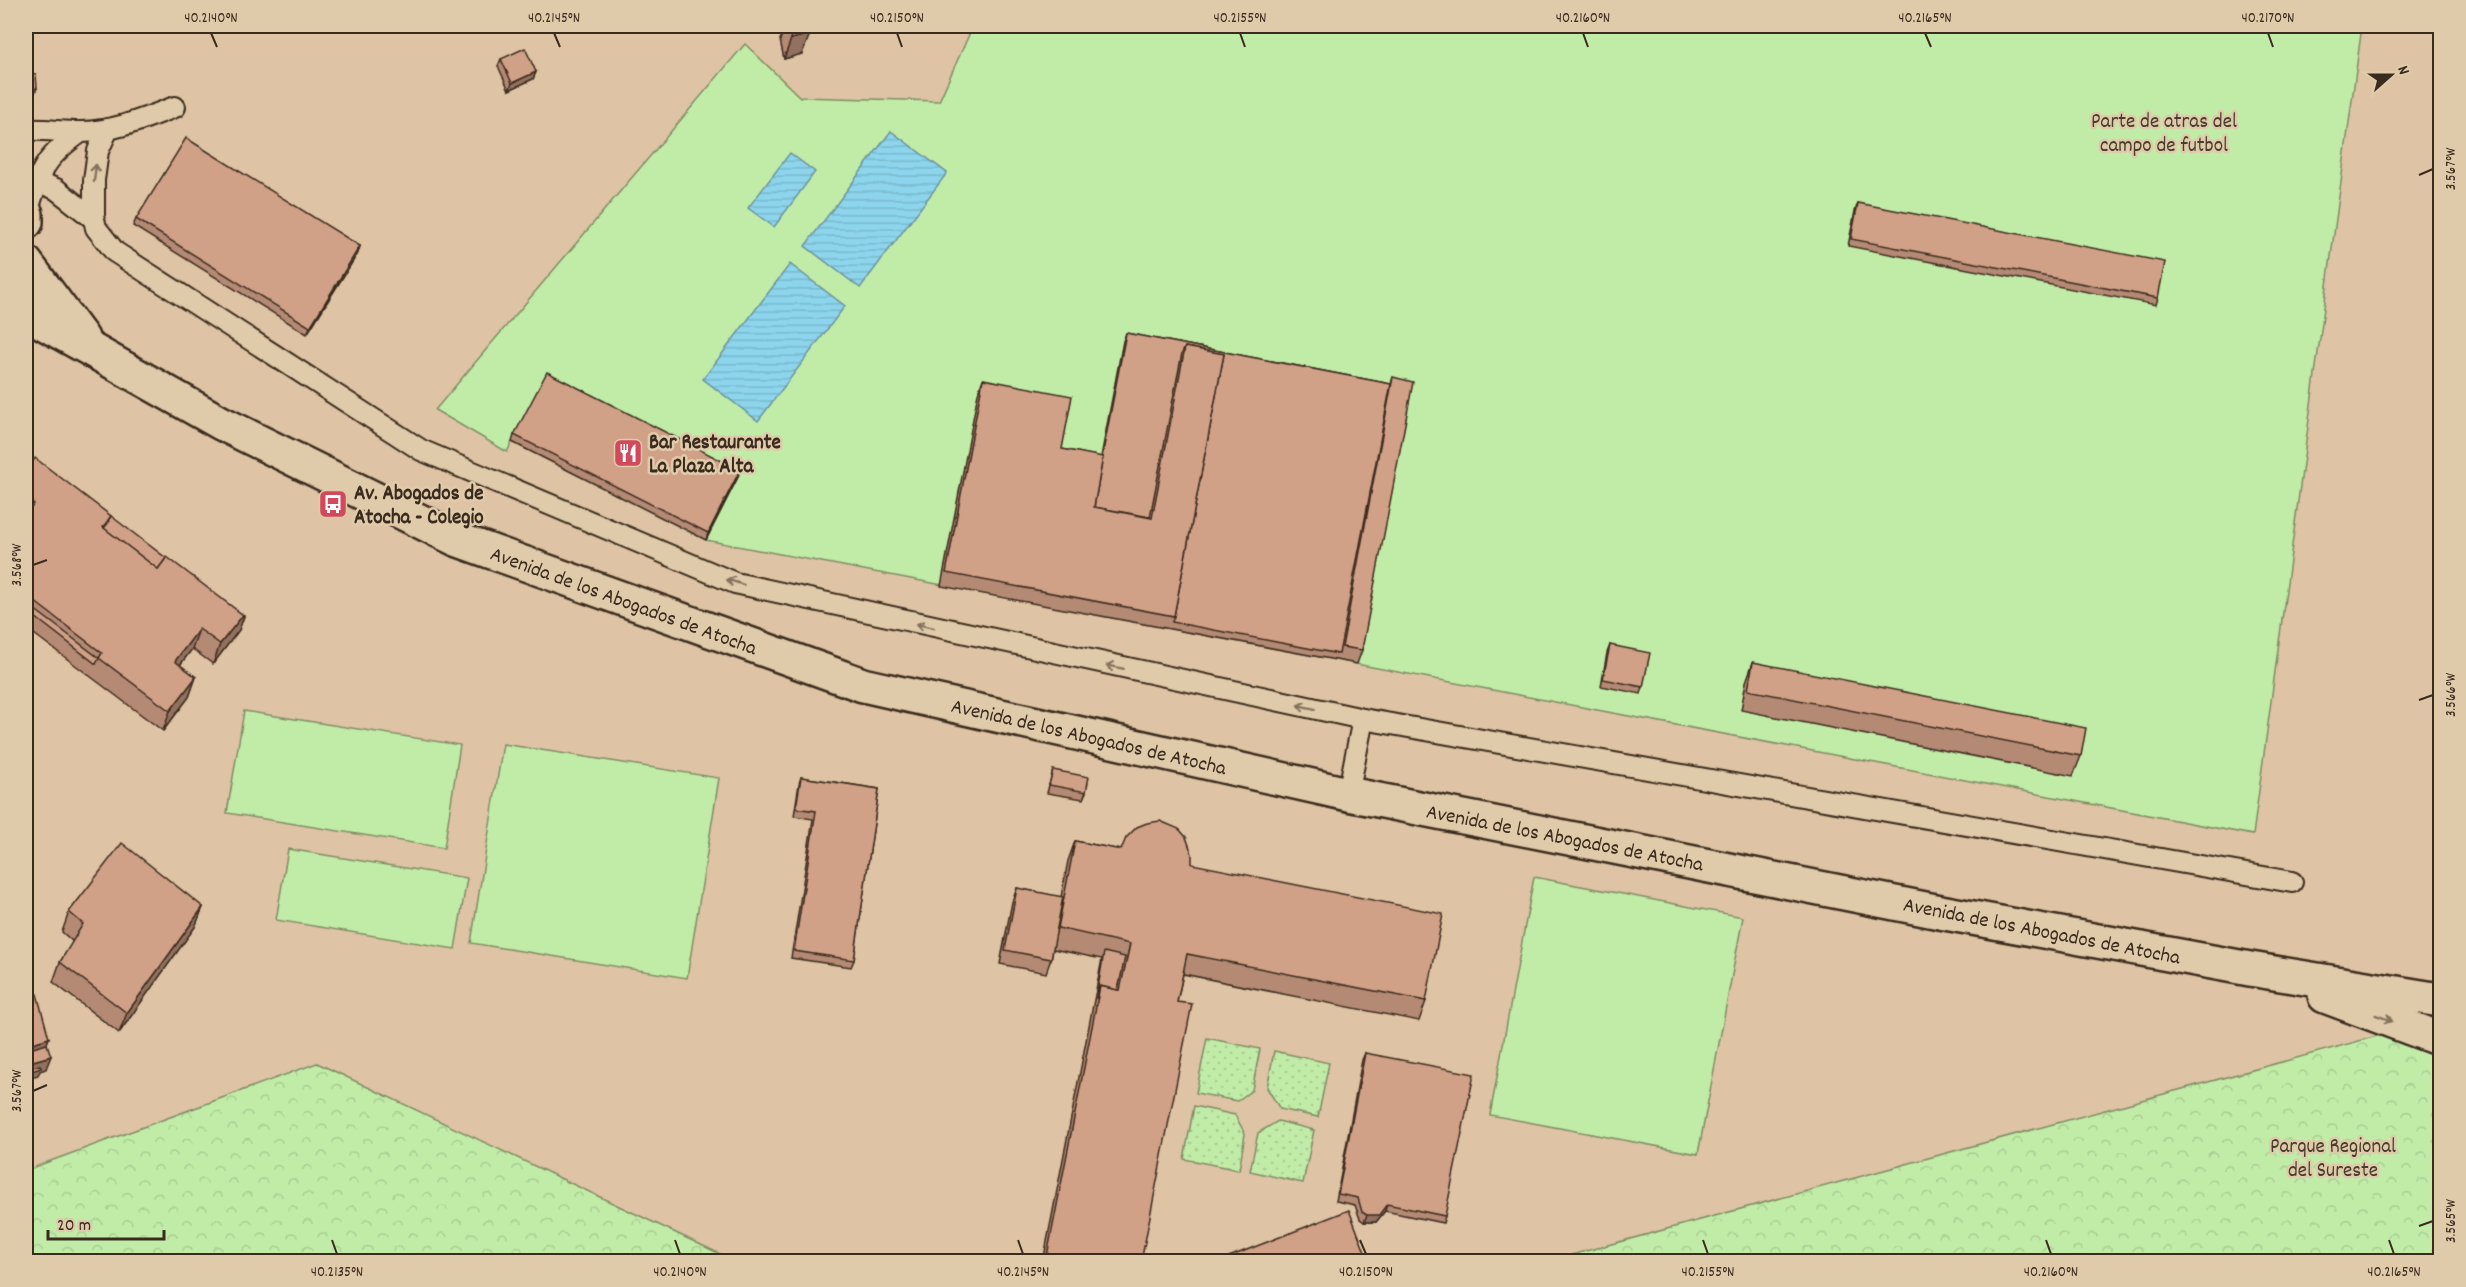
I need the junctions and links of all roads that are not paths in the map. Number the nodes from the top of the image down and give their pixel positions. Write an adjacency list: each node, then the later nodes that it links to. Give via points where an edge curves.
1 (175, 107): 2 (lane)
2 (108, 129): 4 (lane); 7 (lane, one-way to 2, via 98,151)
3 (26, 130): 4 (lane)
4 (81, 132): 5 (lane, via 51,156)
5 (31, 179): 6 (lane); 7 (lane, via 56,189)
6 (26, 215): 8 (main road)
7 (94, 219): 12 (lane, one-way to 7, via 735,583 421,450 115,252 100,235)
8 (26, 222)
9 (26, 263): 11 (main road, Avenida de los Abogados de Atocha)
10 (26, 313): 11 (main road)
11 (88, 347): 13 (main road, Avenida de los Abogados de Atocha, via 221,423 456,539 834,676)
12 (1363, 719): 13 (lane); 14 (lane)
13 (1347, 794): 15 (main road, Avenida de los Abogados de Atocha, via 1940,912)
14 (2292, 882)
15 (2250, 969): 16 (main road); 17 (main road, one-way to 17)
16 (2440, 1000)
17 (2440, 1039)

